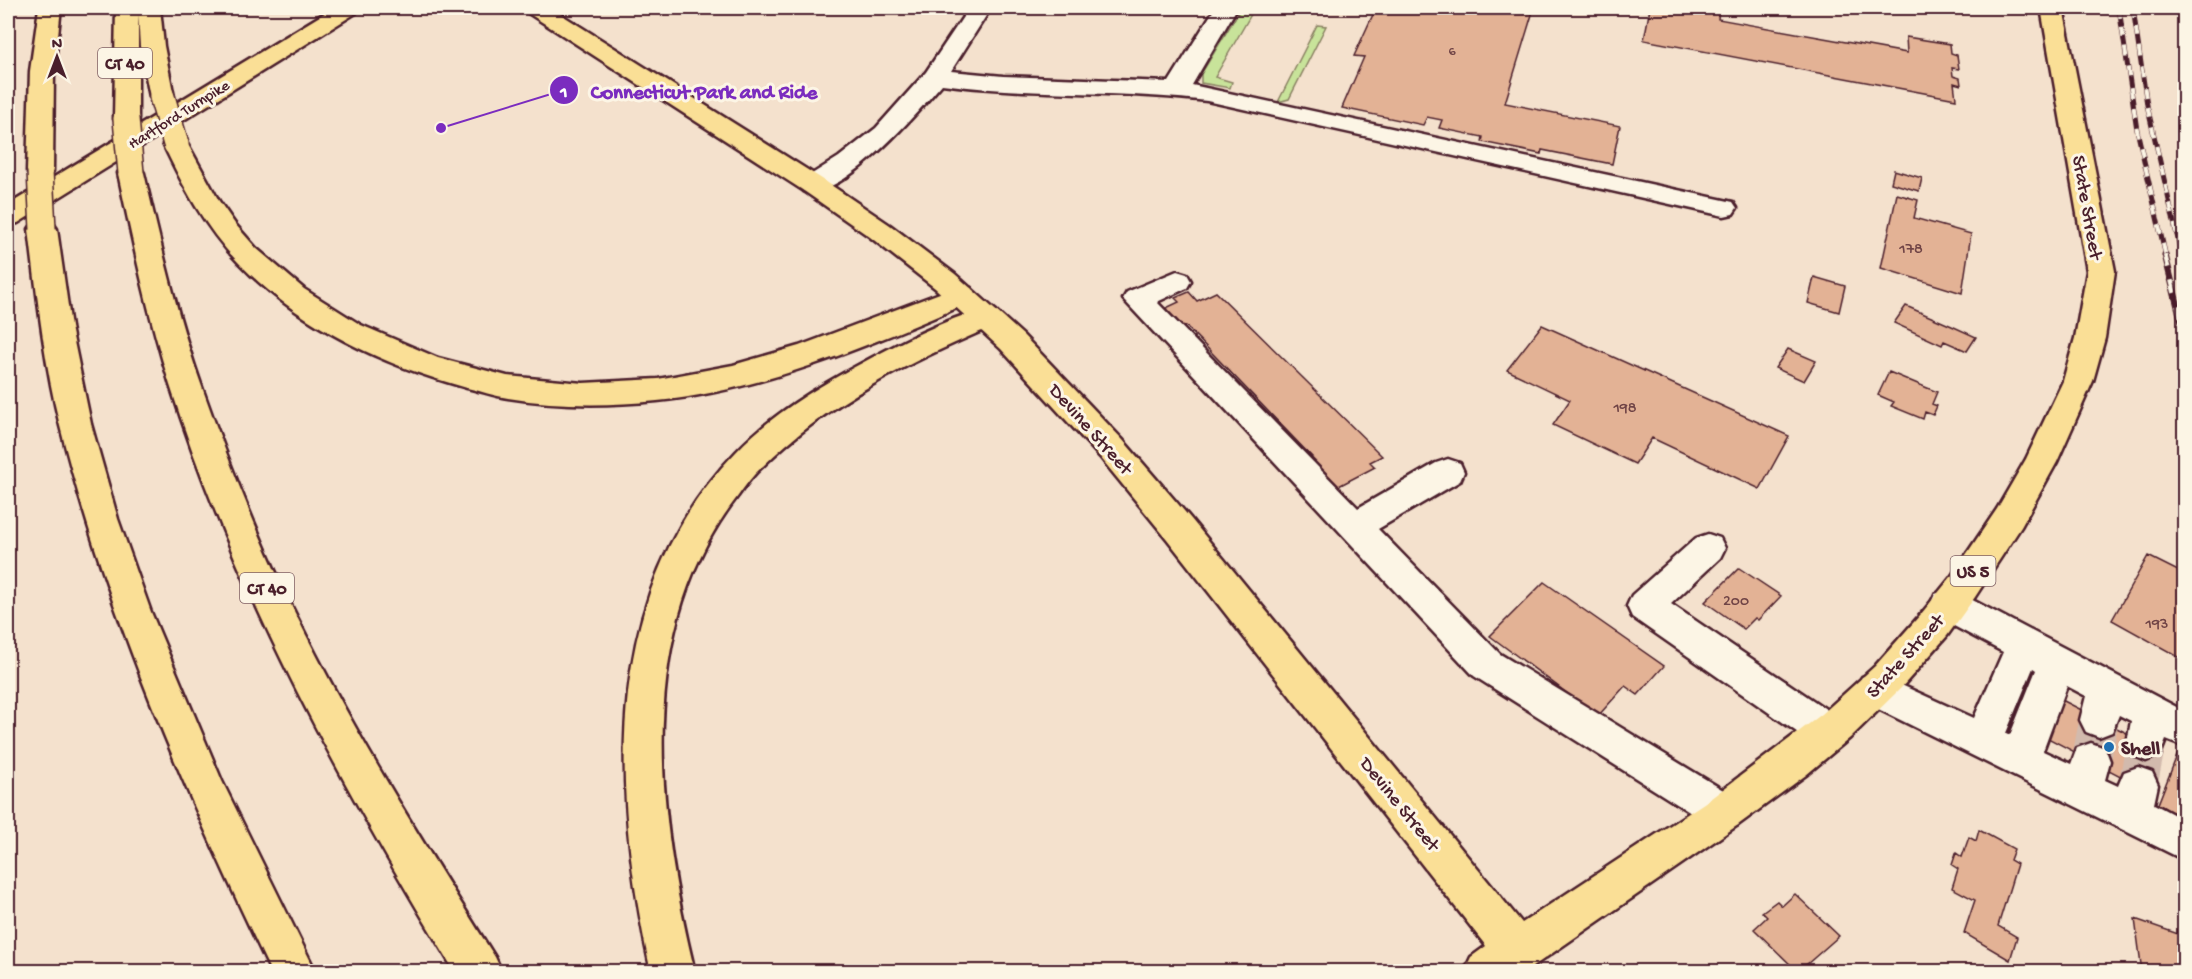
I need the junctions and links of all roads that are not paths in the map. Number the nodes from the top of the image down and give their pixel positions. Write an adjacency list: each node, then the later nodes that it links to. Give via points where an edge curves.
1 (50, 8): 30 (main road, bridge, via 42,71 40,171 52,314 69,404 115,564 193,764)
2 (127, 8): 31 (main road, CT 40, bridge, via 126,119 131,173 148,254 192,406 232,512 295,646 413,864)
3 (149, 8): 15 (main road, bridge, via 153,55 176,144 191,178 228,235 292,296 391,352 441,371 491,385 540,392 650,391 708,383 788,363 910,317)
4 (348, 8): 13 (main road, Hartford Turnpike)
5 (536, 8): 11 (main road, Devine Street)
6 (980, 8): 9 (lane)
7 (1226, 8): 10 (lane)
8 (2052, 8): 19 (main road, State Street / US 5, via 2101,272 2090,339 2078,381 2042,462 2009,518)
9 (936, 76): 10 (lane, via 995,83); 11 (lane, via 885,133)
10 (1177, 89): 12 (lane)
11 (813, 185): 15 (main road, Devine Street, via 880,231)
12 (1724, 208)
13 (8, 217)
14 (1177, 281): 17 (lane, via 1137,299)
15 (973, 307): 29 (main road, Devine Street, via 1111,447 1441,853); 32 (main road, via 933,340 856,380 785,427 729,481 686,550 653,648 642,718 650,851)
16 (1448, 472): 17 (lane)
17 (1354, 526): 27 (lane, via 1487,665)
18 (1708, 548): 24 (lane, via 1645,606)
19 (1948, 605): 20 (lane); 22 (main road, State Street / US 5)
20 (2024, 646): 21 (lane); 25 (lane)
21 (2057, 663): 23 (lane, via 2103,705 2149,728); 26 (lane)
22 (1875, 689): 24 (main road, State Street / US 5); 25 (lane)
23 (2184, 730)
24 (1828, 732): 27 (main road, State Street / US 5)
25 (1983, 741): 26 (lane)
26 (2020, 759): 28 (lane, via 2087,775 2135,799)
27 (1724, 812): 29 (main road, State Street / US 5)
28 (2184, 841)
29 (1512, 965)
30 (294, 972)
31 (480, 972)
32 (673, 972)

